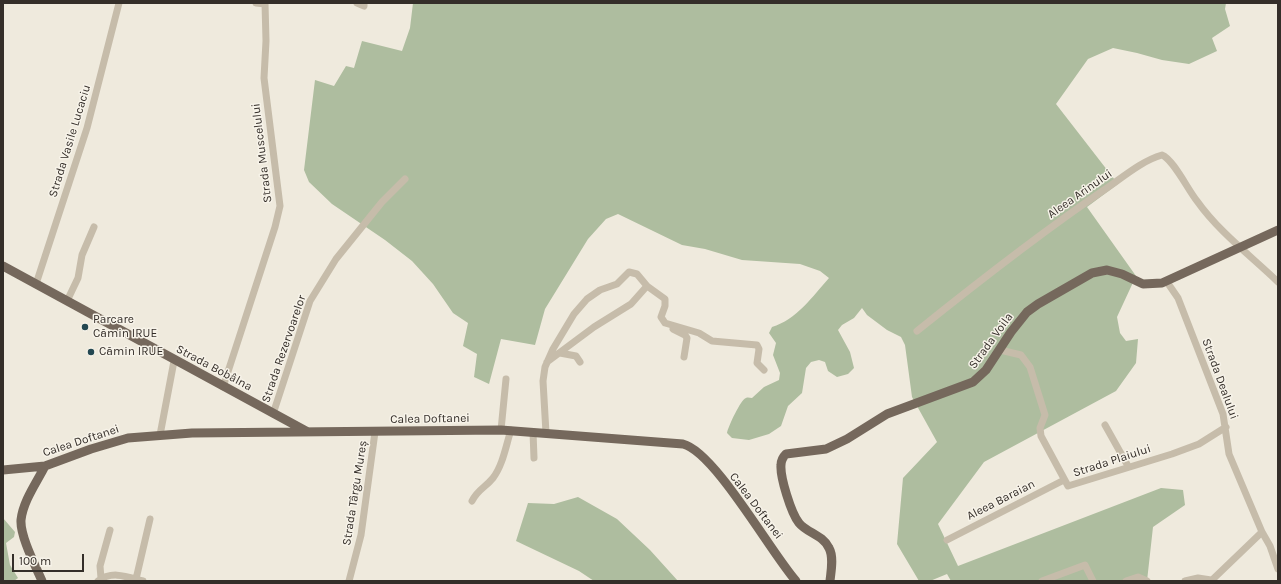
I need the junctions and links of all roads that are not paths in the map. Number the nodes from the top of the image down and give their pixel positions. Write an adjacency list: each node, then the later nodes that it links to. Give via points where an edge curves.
1 (119, 3): 11 (street, Strada Vasile Lucaciu, via 85,134)
2 (256, 3): 3 (street)
3 (265, 4): 24 (street, Strada Muscelului, via 264,78 280,206)
4 (405, 178): 25 (street, Strada Rezervoarelor, via 336,259 310,301)
5 (94, 227): 13 (street)
6 (1278, 230): 7 (main road, Strada Voila)
7 (1241, 248): 9 (main road, Strada Voila); 10 (street); 15 (street, Aleea Arinului, via 1197,202 1169,160 1162,155 1140,166 1068,214)
8 (3, 266): 11 (main road, Strada Bobâlna)
9 (1167, 282): 16 (main road, Strada Voila, via 1148,285 1115,272 1092,273 1033,307 1016,325); 27 (street, Strada Dealului, via 1178,298)
10 (1278, 282)
11 (36, 284): 13 (main road, Strada Bobâlna)
12 (647, 286): 14 (street, via 665,299 661,317); 17 (street, via 632,304 594,327); 20 (street, via 637,274 629,272 616,284 593,294 574,314)
13 (68, 301): 19 (main road, Strada Bobâlna)
14 (665, 322): 18 (street, via 687,338); 22 (street, via 699,333 712,341 757,346 757,362)
15 (916, 331)
16 (1000, 350): 39 (street, Strada Plaiului, via 1020,355 1030,367 1045,415 1040,431); 53 (main road, Strada Voila, via 983,374 973,382 887,414 826,449 794,452 784,456 781,471 794,514 799,524 822,539 829,548)
17 (560, 354): 20 (street); 21 (street, via 576,356)
18 (684, 357)
19 (174, 361): 24 (main road, Strada Bobâlna); 34 (street)
20 (547, 362): 33 (street, via 543,381)
21 (580, 362)
22 (764, 370)
23 (506, 379): 28 (street)
24 (223, 387): 25 (main road, Strada Bobâlna)
25 (273, 414): 30 (main road, Strada Bobâlna)
26 (1105, 425): 37 (street)
27 (1226, 427): 37 (street, Strada Plaiului, via 1199,444); 43 (street, Strada Dealului, via 1229,454)
28 (500, 430): 29 (main road, Calea Doftanei); 31 (main road, Calea Doftanei)
29 (511, 430): 32 (main road, Calea Doftanei); 40 (street, via 498,470 487,484 476,492)
30 (307, 432): 31 (main road, Calea Doftanei); 34 (main road, Calea Doftanei)
31 (376, 432): 51 (street, Strada Târgu Mureș, via 361,536)
32 (533, 432): 33 (main road, Calea Doftanei); 35 (street)
33 (546, 433): 52 (main road, Calea Doftanei, via 679,444 695,449 746,511)
34 (160, 435): 36 (main road, Calea Doftanei, via 111,442)
35 (534, 458)
36 (45, 466): 38 (main road, Calea Doftanei); 49 (main road, via 25,505 21,520 25,539)
37 (1128, 466): 39 (street, Strada Plaiului, via 1070,486 1066,485)
38 (3, 470)
39 (1064, 480): 44 (street, Aleea Baraian)
40 (472, 501)
41 (150, 519): 46 (street)
42 (110, 530): 47 (street, via 100,566)
43 (1262, 532): 45 (street, Strada Dealului); 48 (street)
44 (947, 540)
45 (1278, 569)
46 (136, 579): 47 (street, via 114,574); 50 (street)
47 (100, 580)
48 (1211, 580): 58 (street, via 1198,578)
49 (42, 581)
50 (143, 581)
51 (349, 581)
52 (796, 581)
53 (830, 581)
54 (1042, 581): 55 (street, via 1081,565 1088,568)
55 (1093, 581)
56 (1126, 581): 57 (street, via 1138,577)
57 (1148, 581)
58 (1185, 581)

